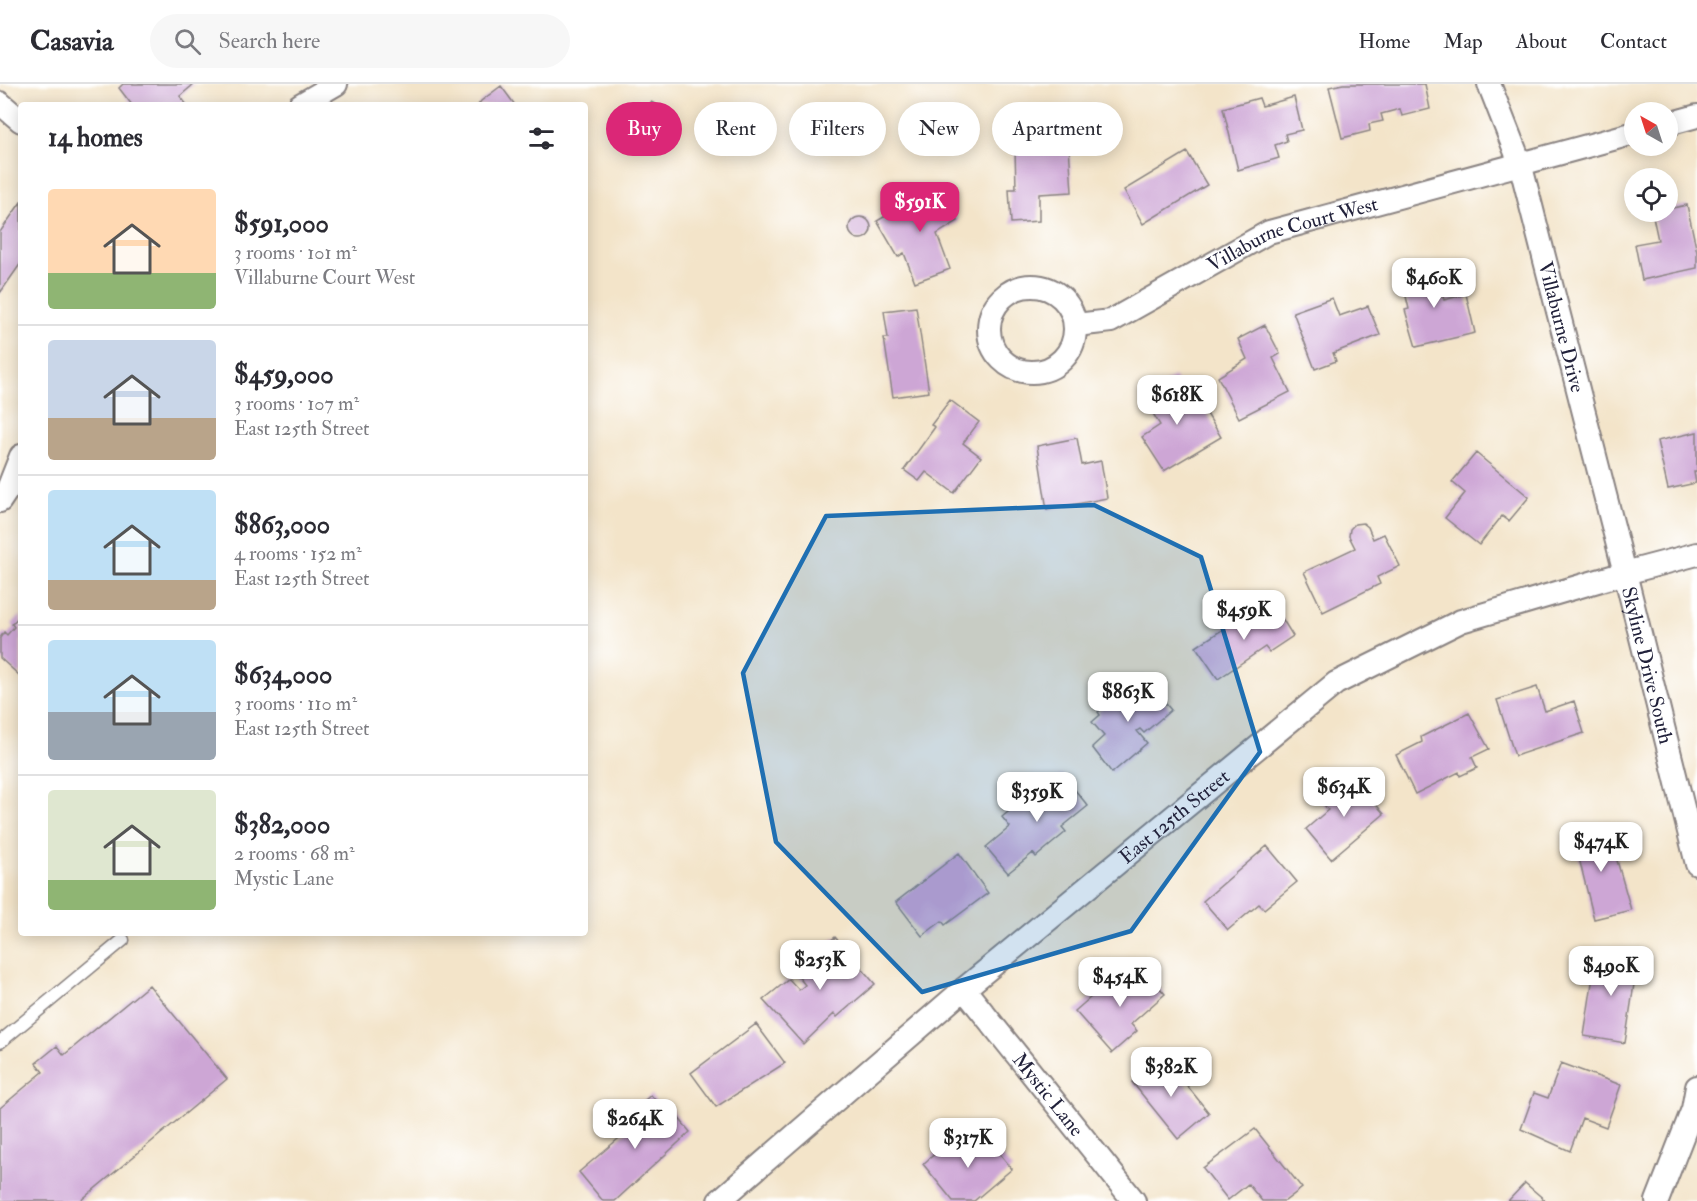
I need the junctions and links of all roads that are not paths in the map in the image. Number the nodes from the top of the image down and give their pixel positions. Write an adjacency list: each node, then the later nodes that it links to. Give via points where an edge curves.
1 (336, 84): 3 (street)
2 (1489, 84): 9 (street, Villaburne Drive)
3 (305, 102)
4 (0, 103): 6 (street)
5 (1697, 116): 7 (street)
6 (18, 118)
7 (1678, 121)
8 (1624, 135): 9 (street, Villaburne Court West)
9 (1520, 163): 10 (street, Villaburne Court West, via 1269,232 1111,321); 14 (street, Villaburne Drive)
10 (1076, 325)
11 (18, 464): 12 (street)
12 (0, 501)
13 (1697, 554): 14 (street, East 125th Street)
14 (1625, 573): 15 (street, Skyline Drive South); 17 (street, East 125th Street, via 1461,621 1336,683)
15 (1697, 864)
16 (123, 940): 18 (lane)
17 (964, 988): 20 (street, East 125th Street); 21 (street, Mystic Lane)
18 (0, 1042)
19 (1697, 1087): 22 (street, via 1693,1108)
20 (719, 1201)
21 (1134, 1201)
22 (1657, 1201)

